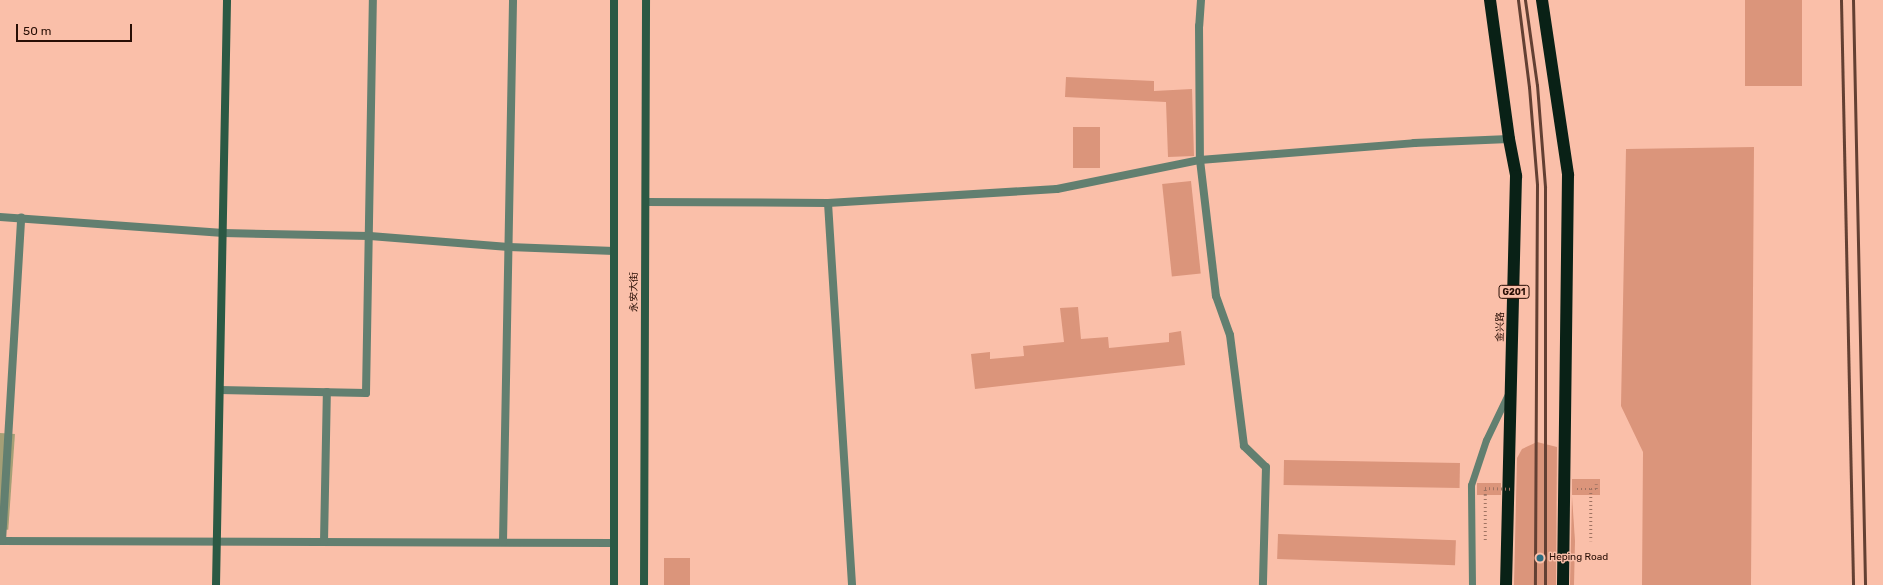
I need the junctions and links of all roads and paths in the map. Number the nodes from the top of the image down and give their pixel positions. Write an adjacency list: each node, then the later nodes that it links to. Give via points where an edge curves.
1 (227, 0): 15 (main road)
2 (373, 0): 16 (street)
3 (513, 0): 17 (street)
4 (614, 0): 18 (main road, 永安大街)
5 (646, 0): 11 (main road, 永安大街)
6 (1201, 0): 10 (street)
7 (1490, 0): 9 (highway, 金兴路 / G201)
8 (1542, 0): 40 (highway, via 1568,175)
9 (1509, 139): 10 (street, via 1414,143); 19 (highway, 金兴路 / G201, via 1516,176)
10 (1200, 160): 12 (street, via 1057,189); 37 (street, via 1216,296 1230,335 1244,446 1266,467)
11 (646, 202): 12 (street); 35 (main road, 永安大街)
12 (828, 203): 36 (street)
13 (0, 217): 14 (street)
14 (21, 218): 15 (street); 27 (street)
15 (223, 233): 16 (street); 20 (main road)
16 (370, 236): 17 (street); 21 (street, via 366,393)
17 (509, 247): 18 (street); 31 (street)
18 (614, 251): 32 (main road, 永安大街)
19 (1512, 385): 38 (lane, via 1486,440 1471,485); 39 (highway, 金兴路 / G201, via 1507,451)
20 (220, 390): 21 (street); 29 (main road)
21 (326, 392): 30 (street)
22 (1596, 484): 25 (path, via 1596,490)
23 (1510, 489): 26 (path, bridge, via 1485,488)
24 (1571, 489): 25 (path)
25 (1591, 490): 28 (path)
26 (1485, 540)
27 (1, 541): 29 (street)
28 (1591, 541)
29 (217, 542): 30 (street); 33 (main road)
30 (324, 542): 31 (street)
31 (503, 542): 32 (street)
32 (614, 543): 34 (main road, 永安大街)
33 (216, 585)
34 (614, 585)
35 (644, 585)
36 (852, 585)
37 (1263, 585)
38 (1472, 585)
39 (1506, 585)
40 (1563, 585)

